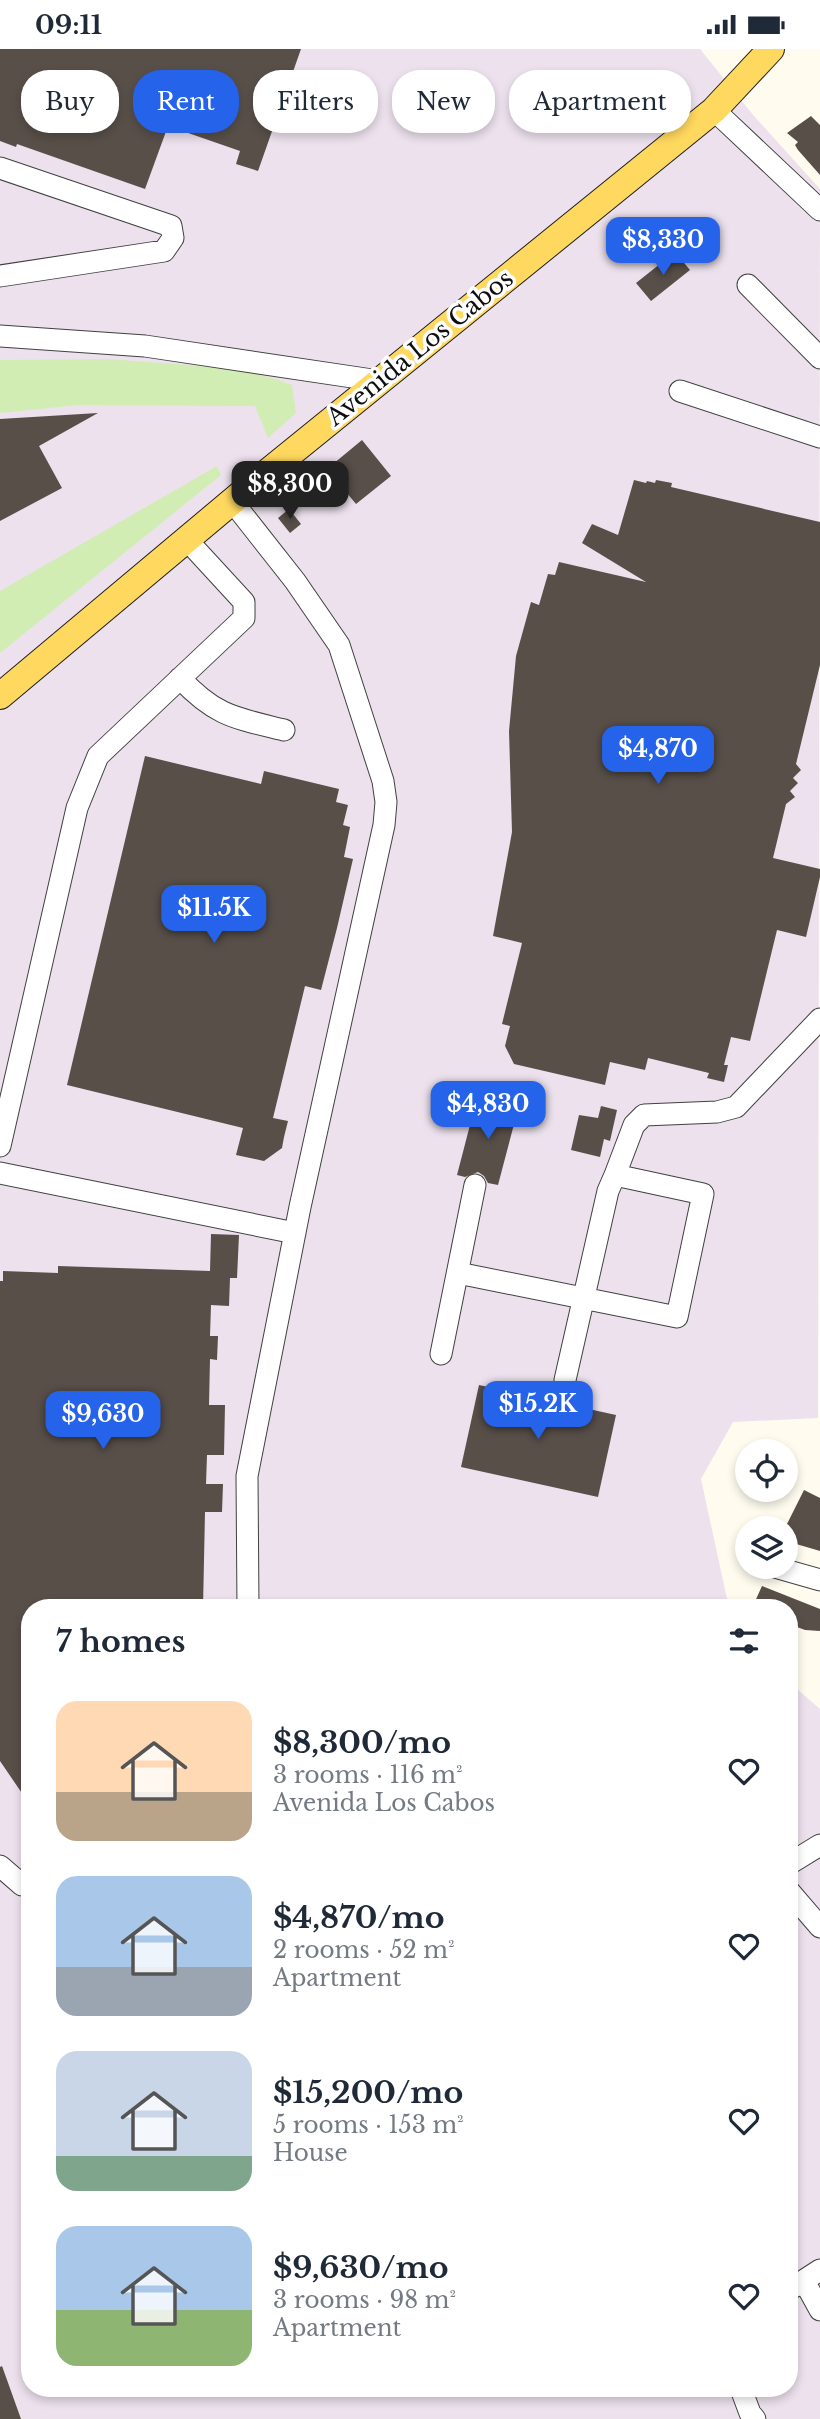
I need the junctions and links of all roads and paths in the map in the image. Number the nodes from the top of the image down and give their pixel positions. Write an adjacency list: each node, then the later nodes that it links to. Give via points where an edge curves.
1 (771, 49): 2 (main road, Avenida Los Cabos)
2 (714, 110): 4 (street); 9 (main road, Avenida Los Cabos)
3 (0, 168): 5 (street, via 171,226 173,237 164,251)
4 (820, 210)
5 (0, 277)
6 (748, 285): 8 (street)
7 (0, 337): 9 (street, via 145,346)
8 (820, 358)
9 (379, 381): 12 (main road, Avenida Los Cabos)
10 (680, 391): 11 (street)
11 (820, 437)
12 (232, 501): 13 (main road, Avenida Los Cabos); 22 (street, via 339,645 386,802)
13 (186, 539): 14 (street, via 244,602 244,618); 15 (main road, Avenida Los Cabos)
14 (180, 678): 16 (street, via 211,708 229,717); 18 (street, via 98,756 77,808)
15 (0, 696)
16 (284, 730)
17 (820, 1019): 20 (street, via 736,1107 644,1115 634,1125)
18 (0, 1146)
19 (0, 1174): 22 (street)
20 (615, 1175): 24 (street); 24 (street, via 704,1194 677,1317)
21 (475, 1185): 23 (street)
22 (295, 1233): 29 (street, via 247,1476)
23 (458, 1273): 24 (street); 25 (street)
24 (584, 1299): 26 (street)
25 (441, 1353)
26 (565, 1380)
27 (798, 1574): 28 (street)
28 (820, 1580)
29 (247, 1599)
30 (820, 1845): 31 (street)
31 (798, 1858)
32 (0, 1866): 33 (street)
33 (21, 1884)
34 (798, 1901): 35 (street)
35 (820, 1927)
36 (804, 2280): 37 (street)
37 (820, 2310)
38 (744, 2397): 39 (street)
39 (755, 2419)

